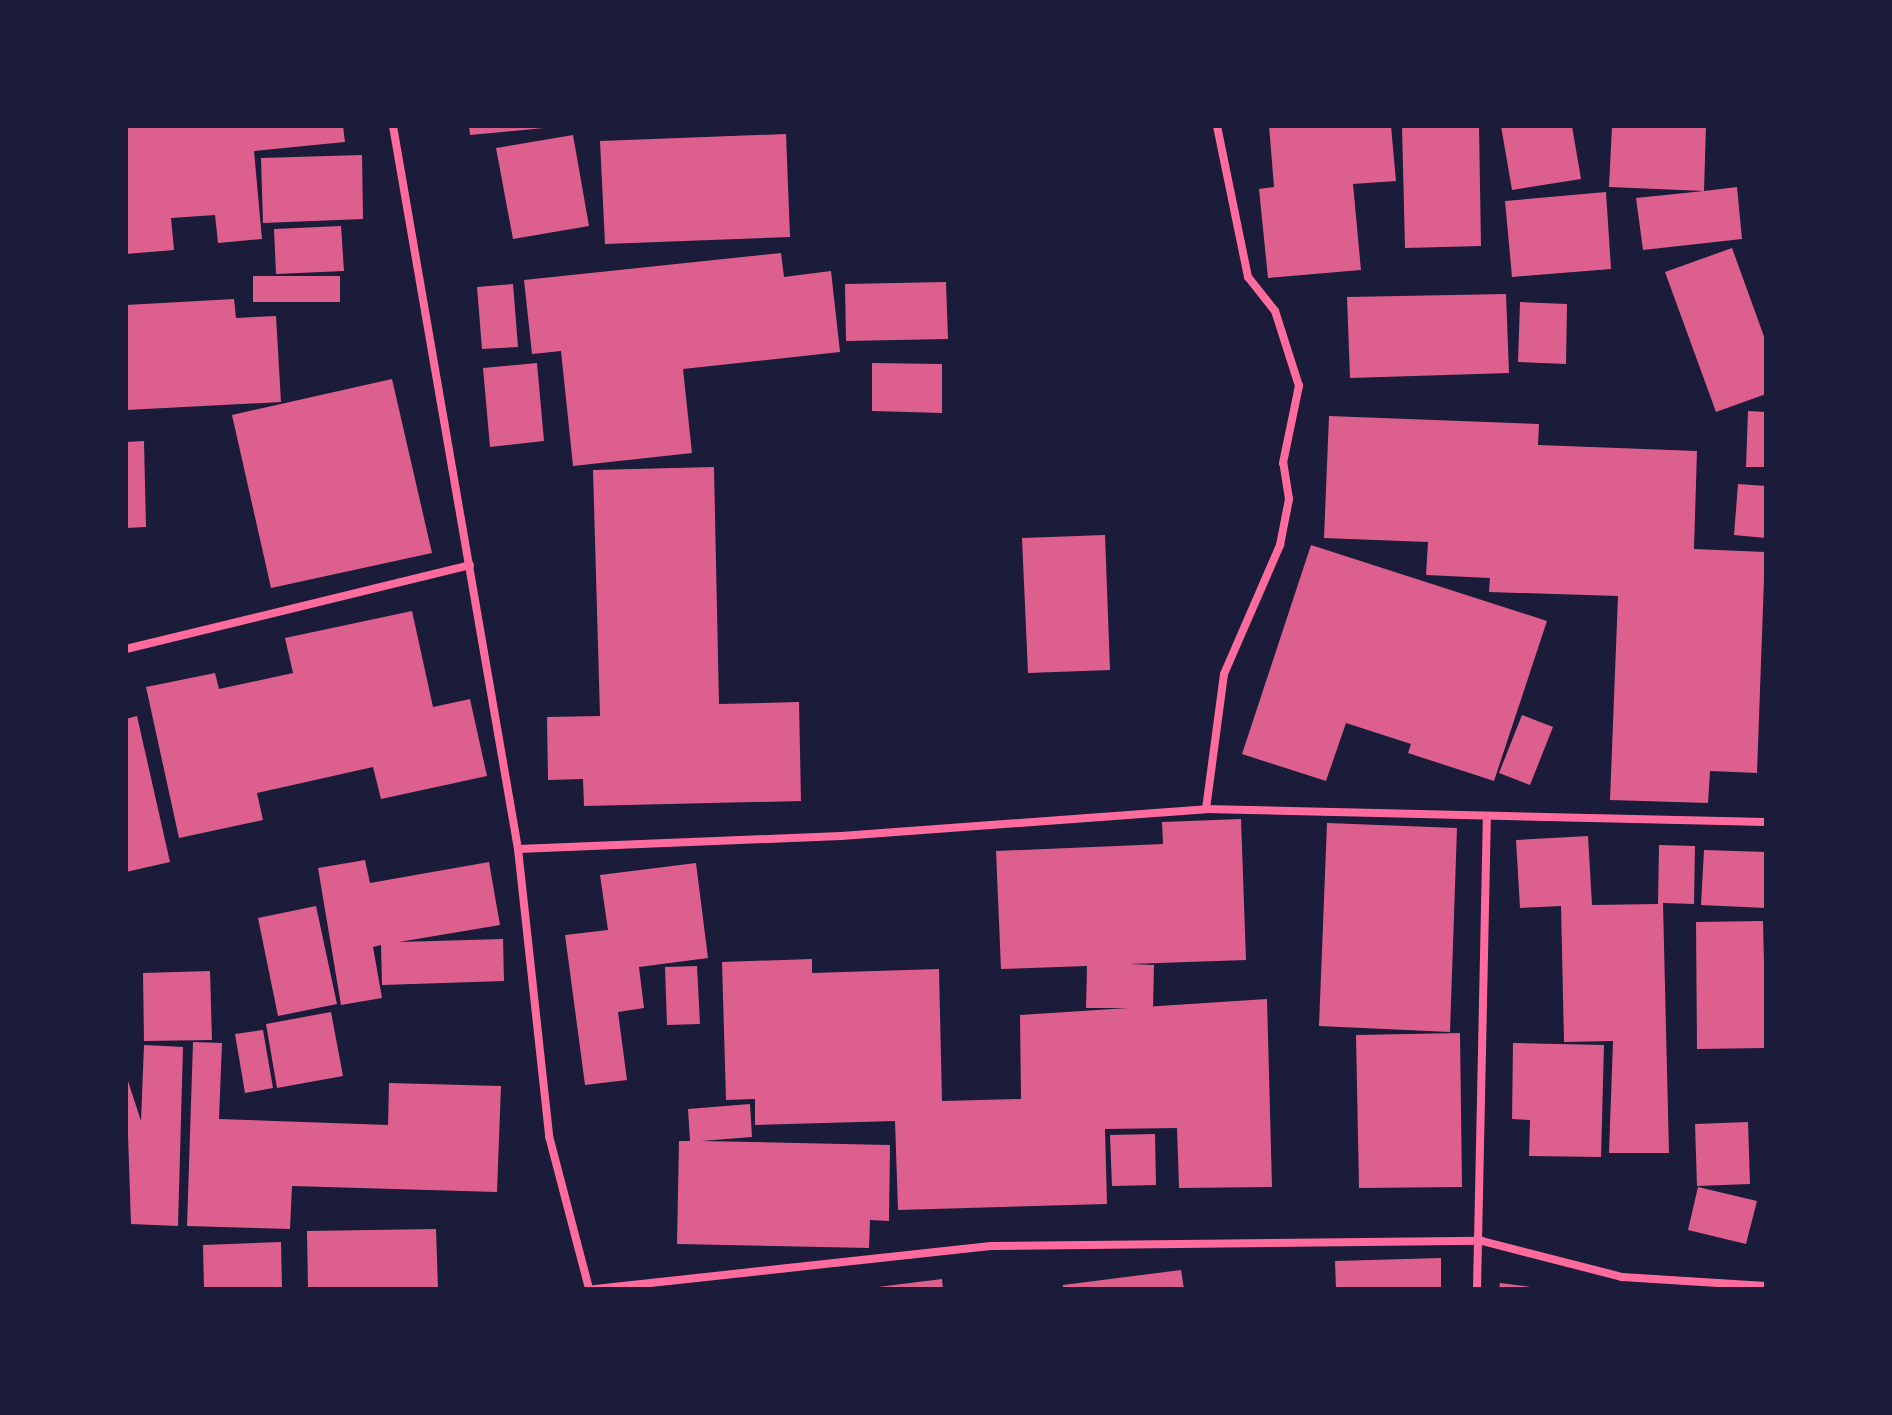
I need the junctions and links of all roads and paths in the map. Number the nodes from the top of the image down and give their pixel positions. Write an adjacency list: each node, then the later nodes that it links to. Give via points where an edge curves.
1 (393, 126): 3 (street)
2 (1217, 126): 5 (street, via 1248,277 1275,311 1299,386 1283,463 1289,499 1280,545 1224,674)
3 (470, 565): 4 (street); 8 (street)
4 (126, 649)
5 (1206, 809): 6 (street); 8 (street, via 841,836)
6 (1487, 816): 7 (street); 9 (street)
7 (1766, 822)
8 (518, 849): 11 (street, via 549,1136)
9 (1482, 1241): 10 (street, via 1622,1277); 11 (street, via 991,1246); 12 (street)
10 (1766, 1286)
11 (592, 1289)
12 (1477, 1289)

